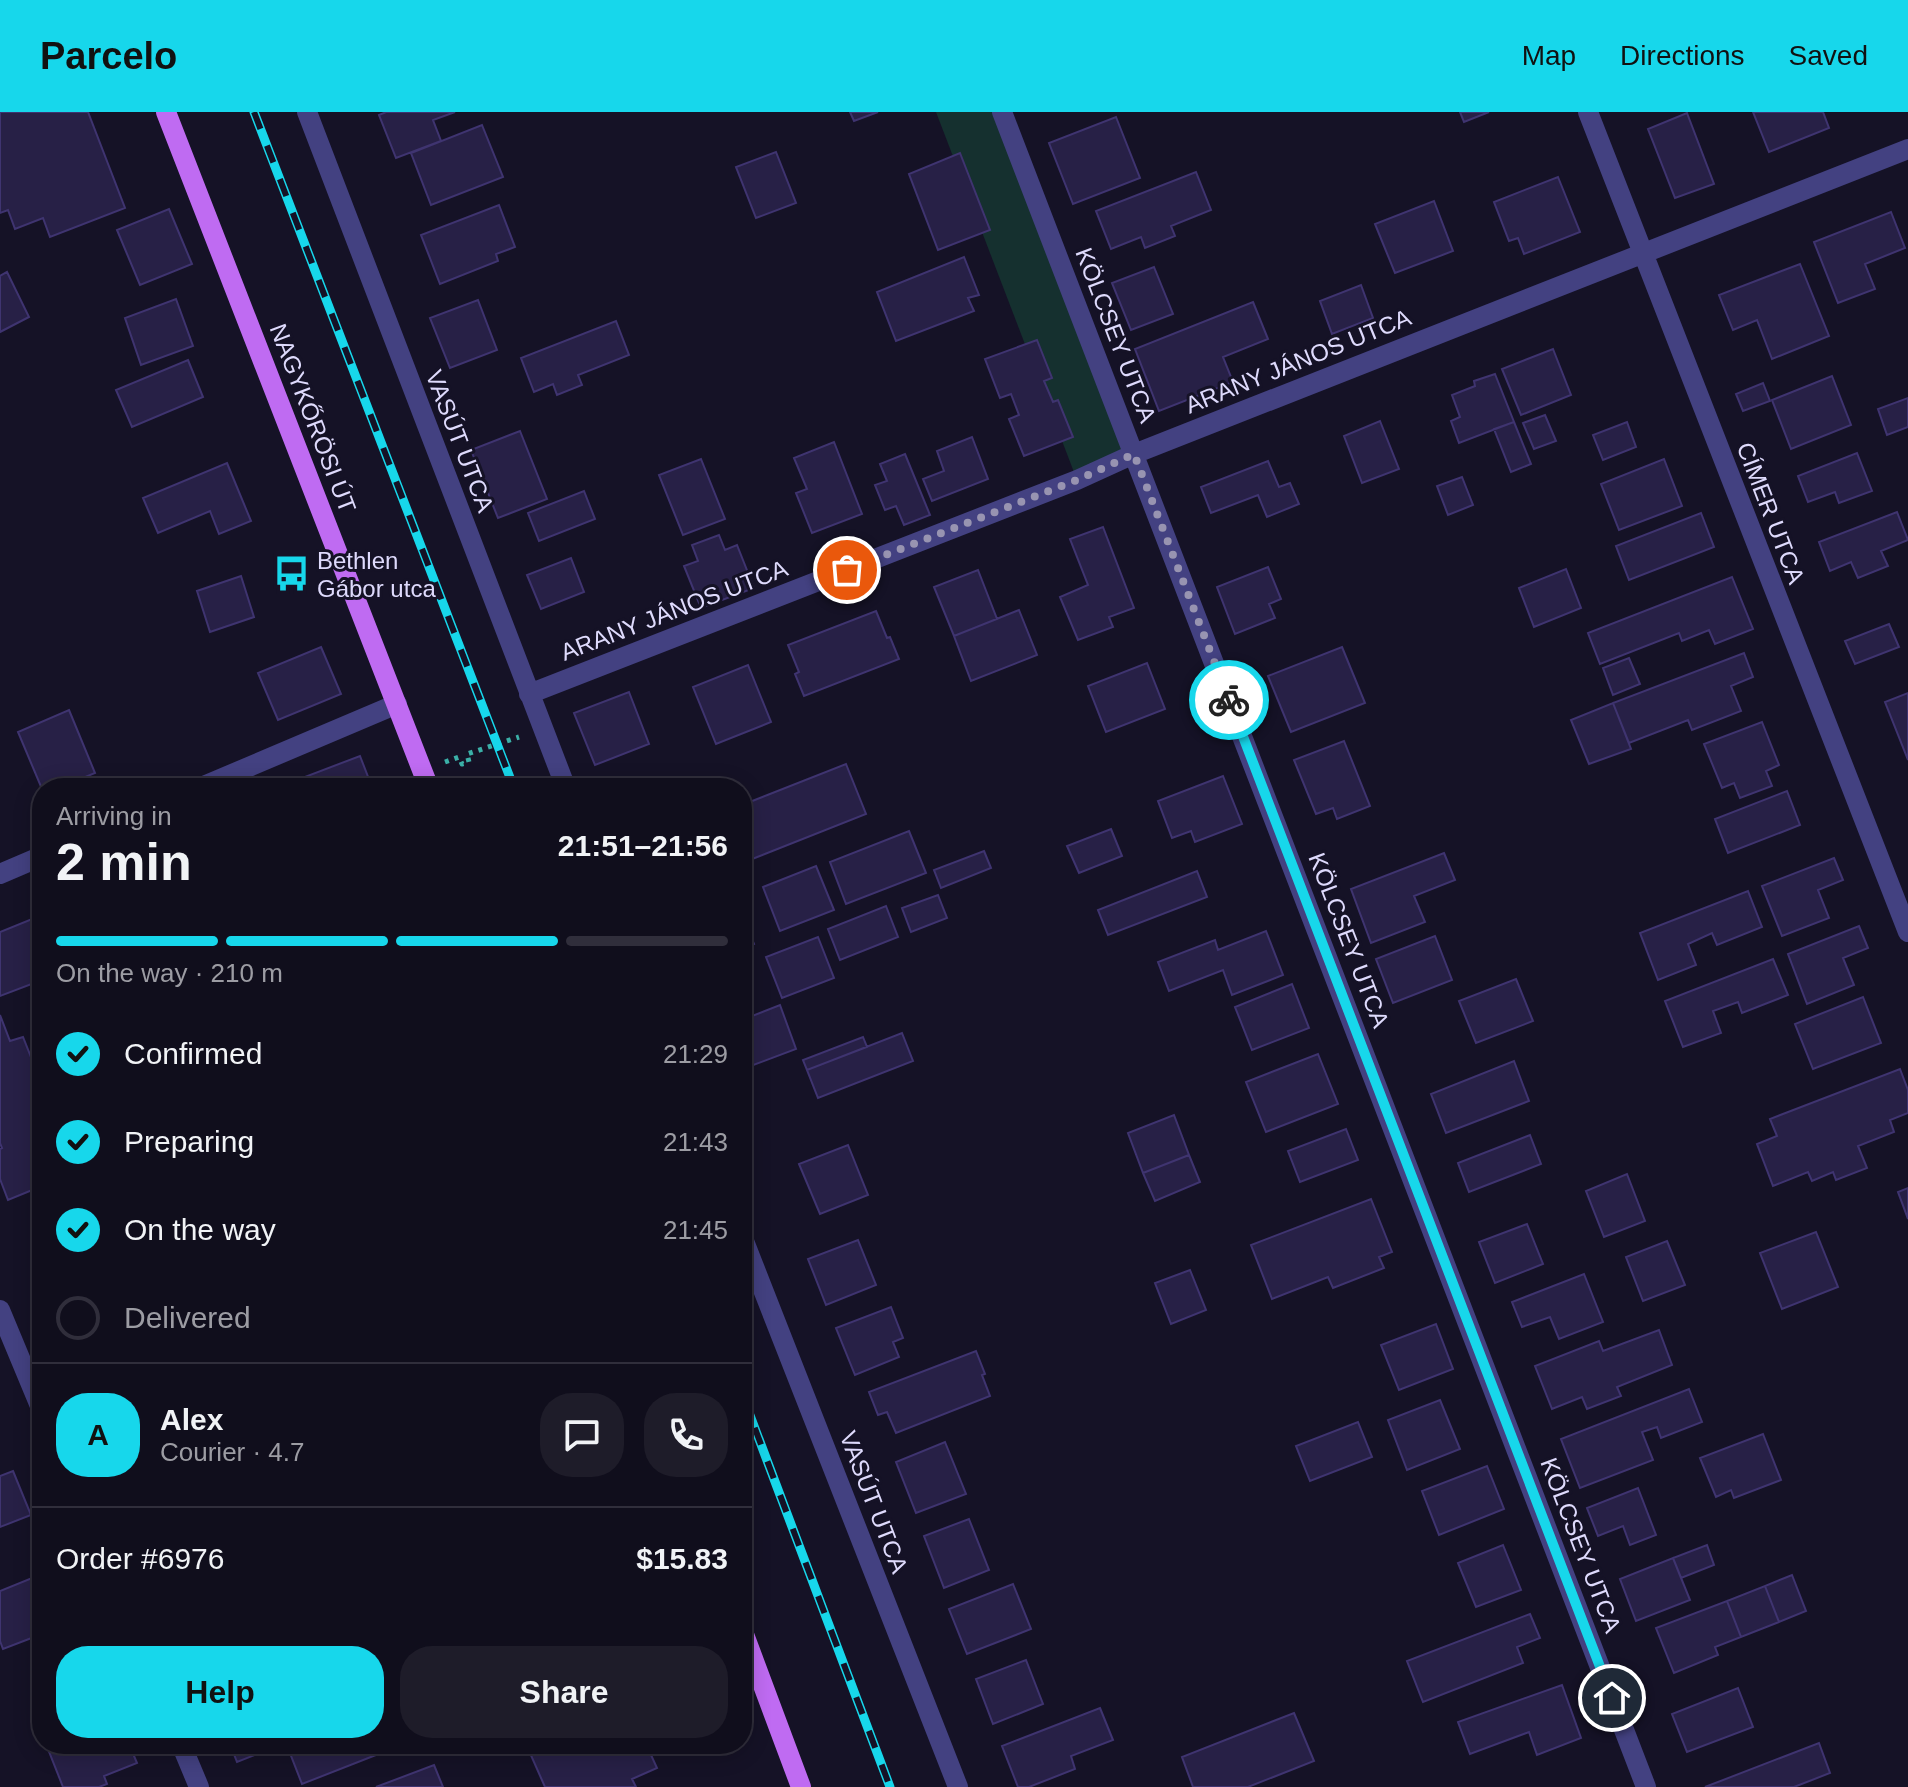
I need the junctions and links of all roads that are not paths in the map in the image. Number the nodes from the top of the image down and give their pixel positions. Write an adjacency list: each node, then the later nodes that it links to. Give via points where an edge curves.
1 (166, 112): 9 (main road, NAGYKŐRÖSI ÚT)
2 (307, 112): 8 (street, VASÚT UTCA)
3 (1002, 112): 7 (street, KÖLCSEY UTCA)
4 (1588, 112): 6 (street, CÍMER UTCA)
5 (1908, 149): 6 (street, ARANY JÁNOS UTCA)
6 (1641, 253): 7 (street, ARANY JÁNOS UTCA); 15 (street, CÍMER UTCA)
7 (1134, 454): 8 (street, ARANY JÁNOS UTCA); 24 (street, KÖLCSEY UTCA)
8 (529, 694): 12 (street, VASÚT UTCA)
9 (397, 704): 10 (street); 11 (main road, NAGYKŐRÖSI ÚT)
10 (223, 778)
11 (425, 778)
12 (562, 778)
13 (32, 860): 14 (street)
14 (0, 874)
15 (1908, 932)
16 (752, 1262): 23 (street, VASÚT UTCA)
17 (0, 1310): 18 (street)
18 (32, 1387)
19 (752, 1656): 22 (main road)
20 (185, 1754): 21 (street)
21 (199, 1787)
22 (801, 1787)
23 (958, 1787)
24 (1646, 1787)

